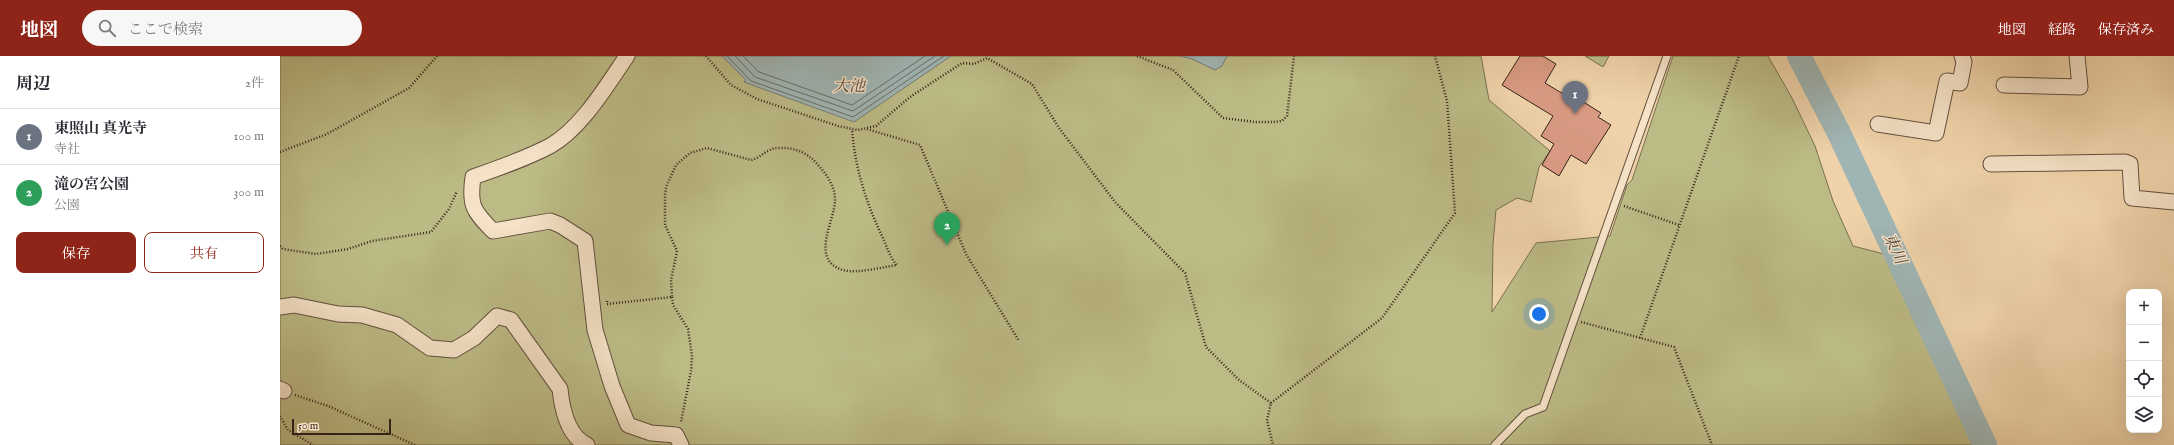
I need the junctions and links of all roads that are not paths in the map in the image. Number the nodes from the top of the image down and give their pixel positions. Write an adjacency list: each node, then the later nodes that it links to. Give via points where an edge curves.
1 (627, 56): 10 (street, via 591,108 574,126 551,145 473,177 470,198 479,217 493,231 550,221 585,242 595,330 612,386 628,425 650,433 673,433)
2 (1667, 56): 12 (lane, via 1544,407 1525,414)
3 (1962, 56): 6 (street, via 1964,62 1960,83 1947,81 1936,133)
4 (2077, 56): 5 (street, via 2080,87)
5 (2004, 85)
6 (1878, 124)
7 (1991, 164): 8 (street, via 2125,162 2130,164 2132,198)
8 (2174, 202)
9 (280, 307): 11 (street, via 294,305 362,316 397,325 430,348 454,350 474,338 497,316 511,320 560,389 561,402 572,432 579,441)
10 (679, 441)
11 (587, 445)
12 (1496, 445)

